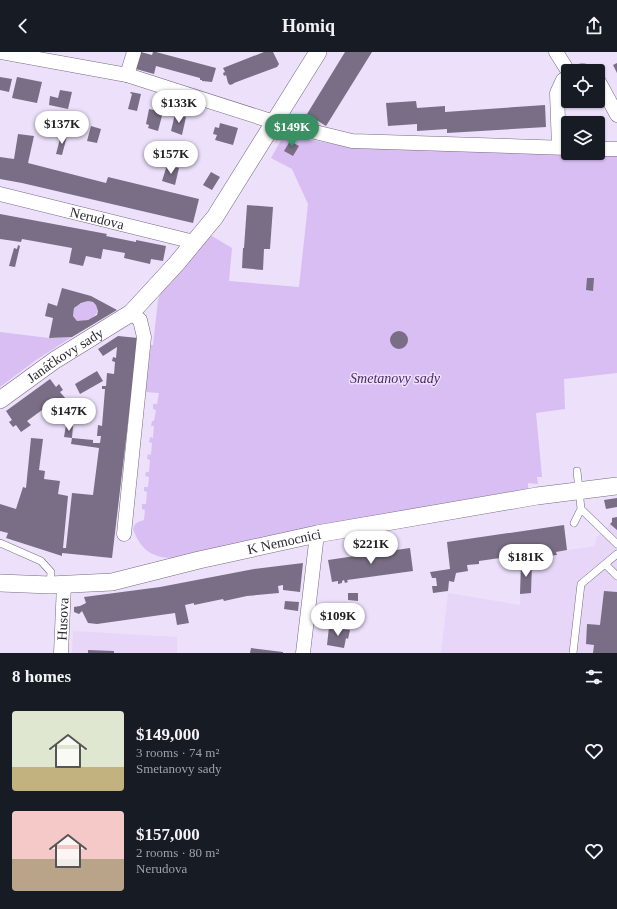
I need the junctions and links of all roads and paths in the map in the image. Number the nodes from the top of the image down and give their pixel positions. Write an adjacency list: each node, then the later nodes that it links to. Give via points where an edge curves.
1 (0, 52): 6 (street)
2 (134, 52): 6 (street)
3 (318, 52): 10 (street)
4 (556, 52): 5 (street)
5 (564, 64)
6 (127, 75): 10 (street)
7 (561, 86): 11 (street, via 557,93)
8 (605, 93): 9 (street)
9 (617, 115)
10 (274, 122): 12 (street, via 352,141); 16 (street, via 215,217)
11 (561, 130)
12 (561, 148)
13 (605, 149): 14 (street)
14 (617, 150)
15 (0, 194): 16 (street, Nerudova)
16 (194, 242): 17 (street)
17 (131, 313): 18 (street, Janáčkovy sady, via 55,360); 24 (street, via 140,320 144,337)
18 (0, 400)
19 (577, 472): 21 (lane)
20 (617, 486): 21 (street, K Nemocnici)
21 (579, 490): 22 (lane); 25 (street, K Nemocnici)
22 (581, 509): 23 (lane); 27 (lane)
23 (574, 523)
24 (124, 534)
25 (317, 534): 32 (street, K Nemocnici, via 112,582); 34 (street)
26 (0, 543): 32 (lane, via 40,562 50,572)
27 (617, 544)
28 (617, 554): 29 (lane)
29 (605, 564): 30 (lane); 35 (lane, via 581,584)
30 (617, 576)
31 (0, 583): 32 (street, K Nemocnici)
32 (57, 585): 33 (street, Husova)
33 (61, 653)
34 (303, 653)
35 (573, 653)

